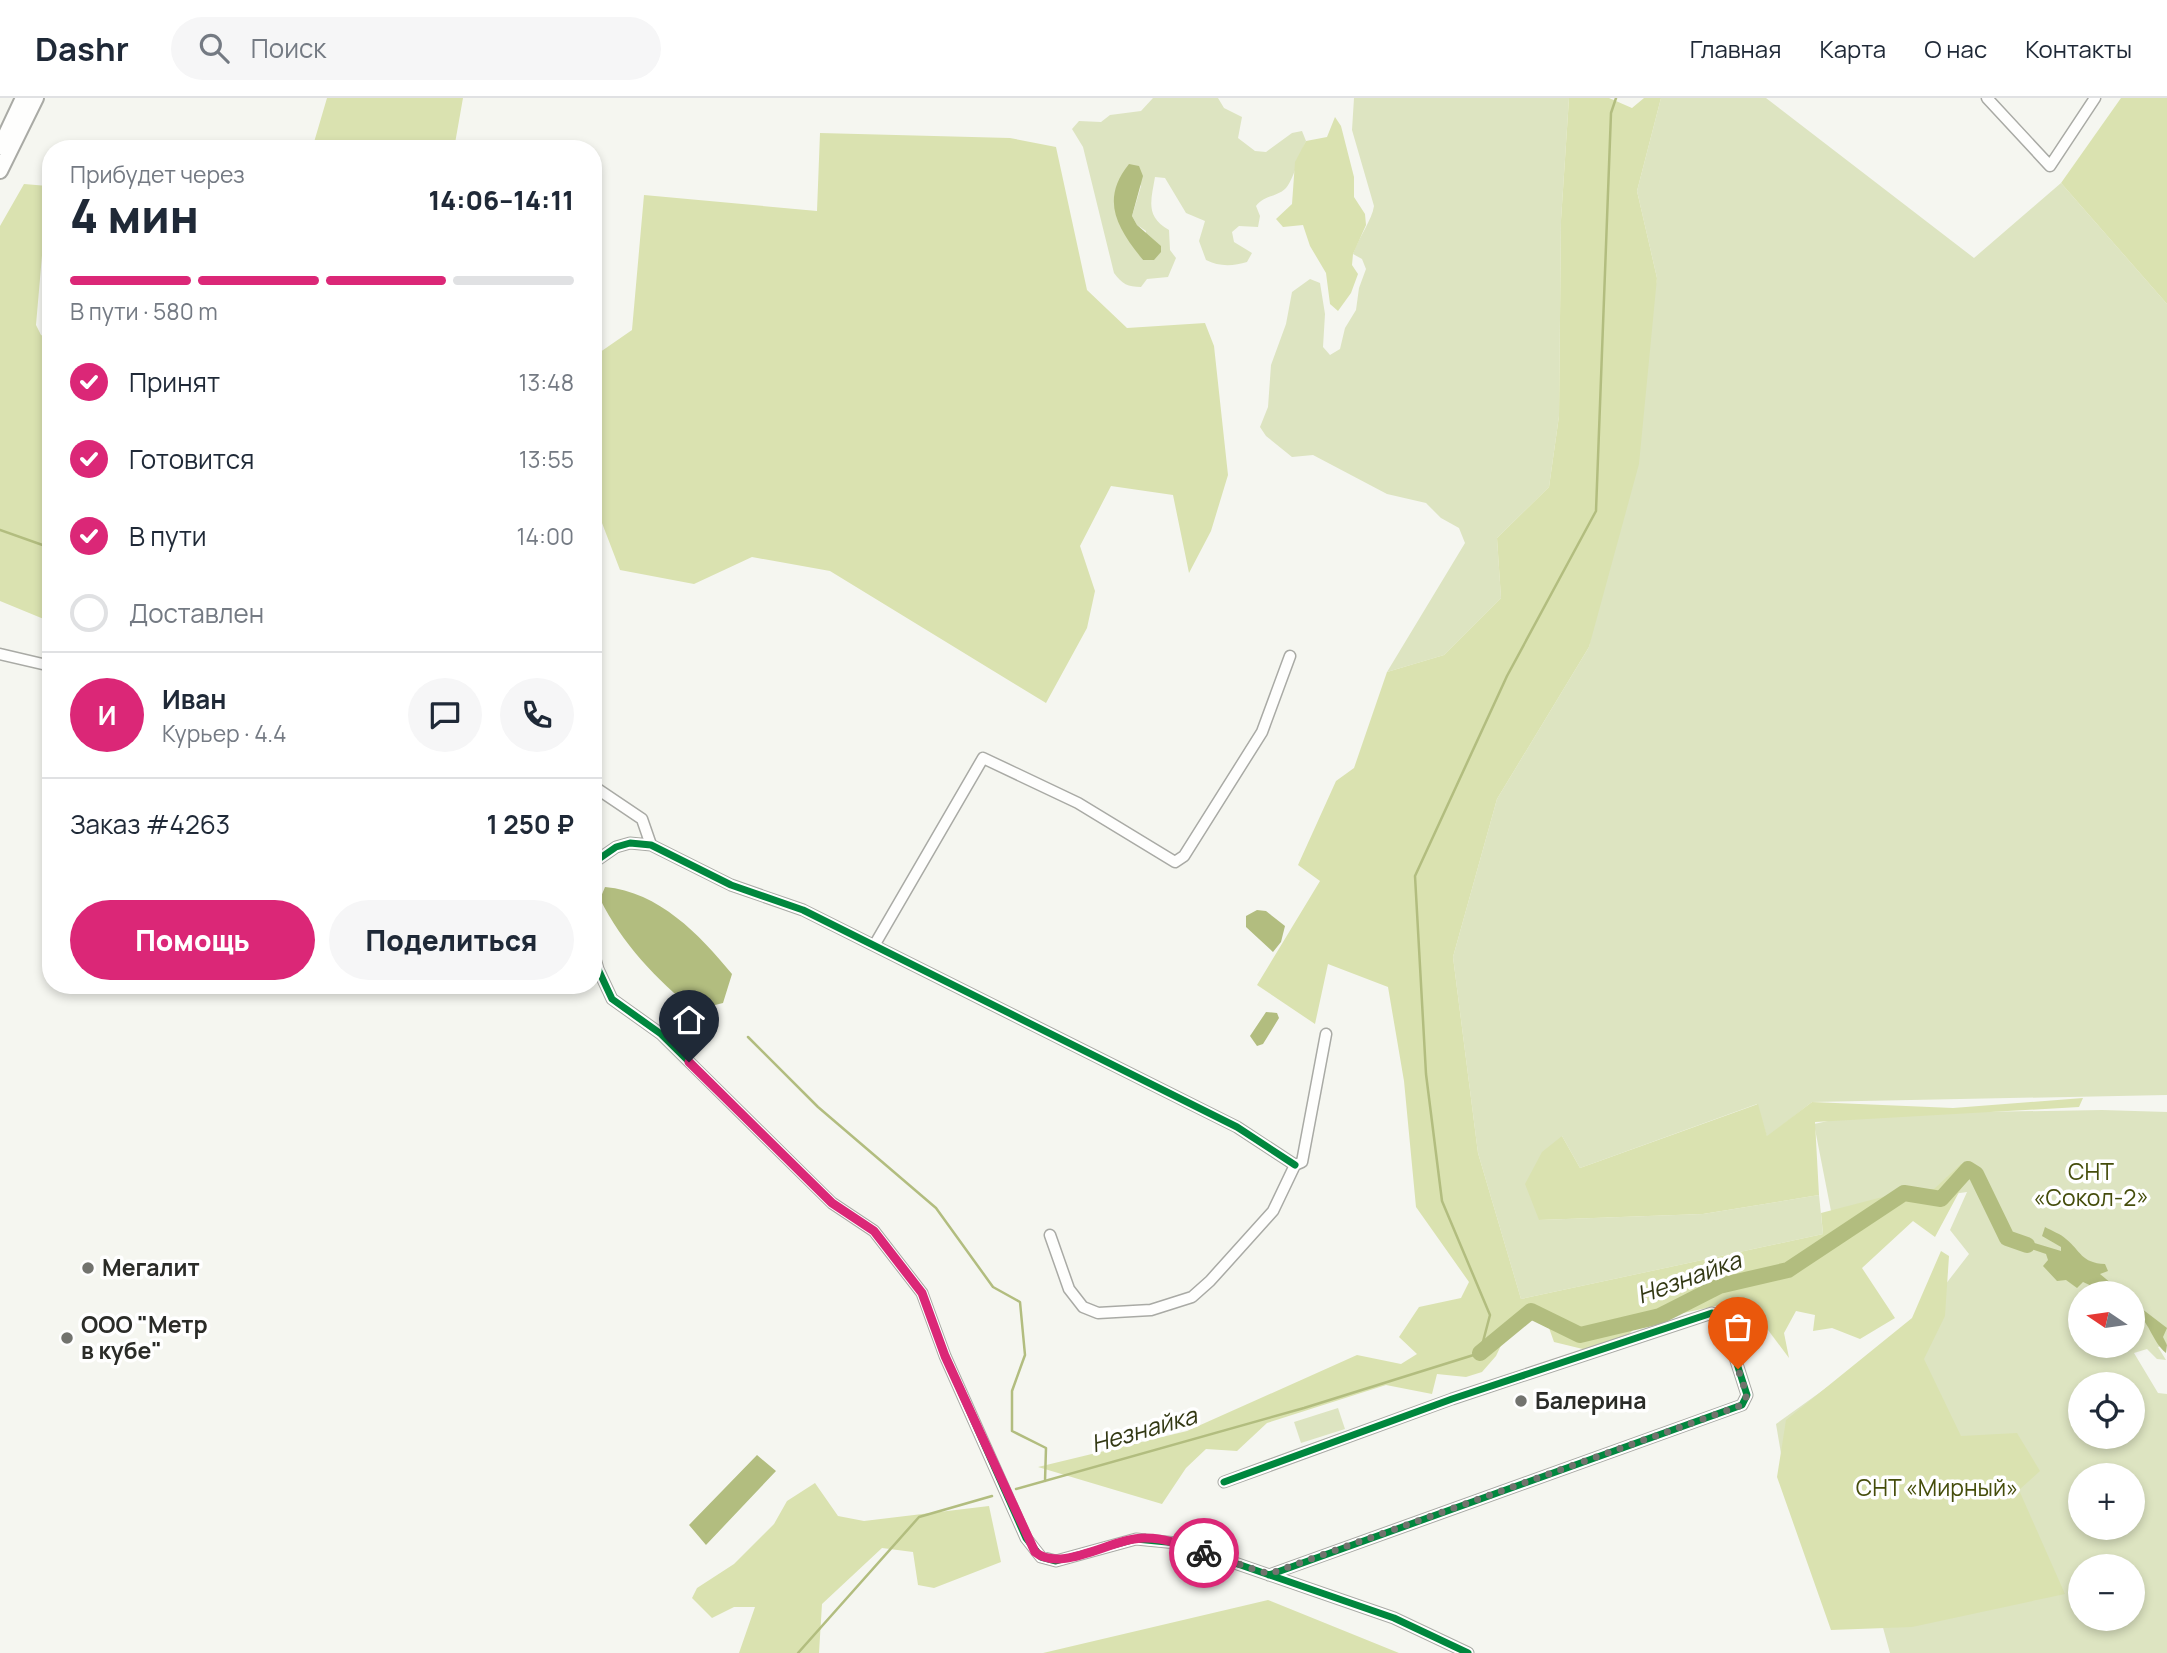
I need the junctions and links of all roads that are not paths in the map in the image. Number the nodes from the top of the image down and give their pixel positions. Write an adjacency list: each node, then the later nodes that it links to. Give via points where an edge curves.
1 (23, 98): 5 (main road)
2 (36, 98): 6 (main road)
3 (1987, 98): 4 (street, via 2050,166)
4 (2095, 98)
5 (0, 147)
6 (0, 171)
7 (0, 654): 9 (street)
8 (1290, 656): 13 (street, via 1262,732 1184,856 1175,862 1167,860 1078,803 983,758)
9 (42, 664)
10 (602, 792): 11 (street, via 642,819)
11 (650, 845): 12 (street, via 616,847); 13 (street, via 706,874 803,910)
12 (602, 857)
13 (875, 944): 16 (street, via 1237,1127)
14 (602, 978): 19 (street, via 612,999 661,1034 832,1203 874,1231 922,1293 945,1356 1035,1552 1049,1560 1146,1538 1177,1543)
15 (1326, 1034): 16 (street, via 1312,1124 1302,1162)
16 (1295, 1165): 17 (street, via 1273,1211 1210,1281 1192,1297 1151,1310 1098,1314 1083,1307 1069,1289)
17 (1050, 1235)
18 (1224, 1482): 19 (street, via 1491,1386 1712,1313 1722,1317 1747,1395 1742,1405)
19 (1269, 1574): 20 (street, via 1394,1618)
20 (1468, 1653)

